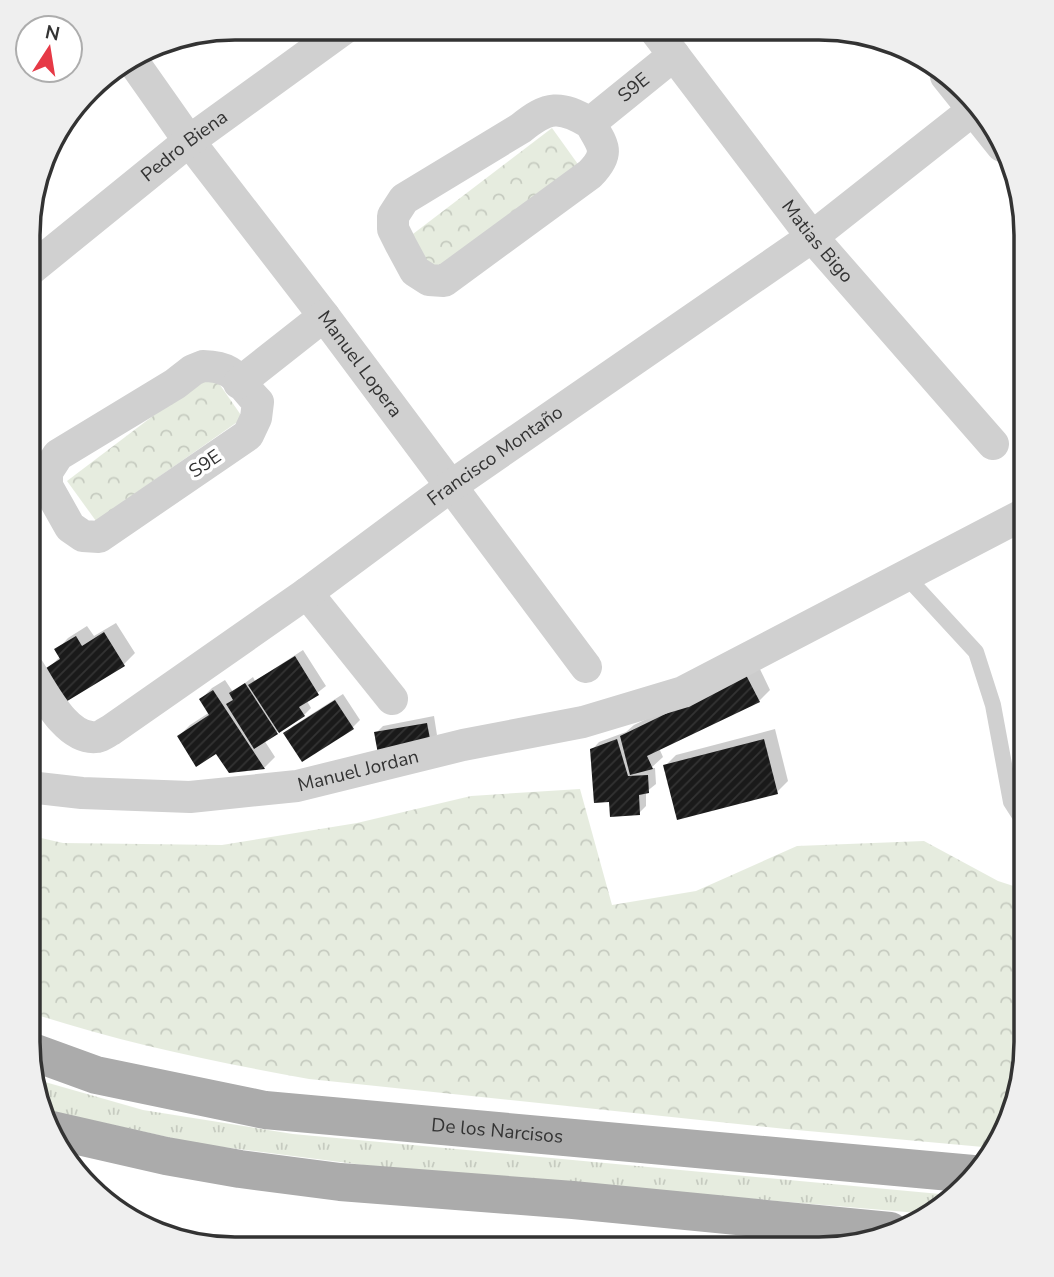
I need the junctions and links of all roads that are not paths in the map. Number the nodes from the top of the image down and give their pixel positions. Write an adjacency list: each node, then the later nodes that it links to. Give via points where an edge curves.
1 (663, 40): 3 (street, Matias Bigo)
2 (327, 41): 7 (street, Pedro Biena)
3 (674, 55): 6 (street, S9E); 8 (street, Matias Bigo)
4 (137, 67): 7 (street, Manuel Lopera)
5 (970, 112): 8 (street, Francisco Montaño)
6 (590, 123): 6 (street, via 568,111 538,114 404,199 393,216 393,229 415,271 429,280 444,281 579,182 602,162 603,146)
7 (189, 141): 9 (street, Pedro Biena); 10 (street, Manuel Lopera)
8 (812, 237): 12 (street, Matias Bigo); 13 (street, Francisco Montaño)
9 (40, 262)
10 (324, 316): 11 (street); 13 (street, Manuel Lopera)
11 (239, 383): 11 (street, S9E, via 234,373 223,367 203,366 58,455 47,472 47,486 70,527 83,536 99,537 248,435 258,402)
12 (993, 444)
13 (451, 486): 16 (street, Francisco Montaño); 17 (street, Manuel Lopera)
14 (1014, 519): 15 (street, Manuel Jordan)
15 (905, 575): 20 (street, Manuel Jordan, via 684,692 583,722 463,745 297,786 190,797); 21 (lane, via 975,652 993,705)
16 (307, 593): 18 (street, Francisco Montaño, via 99,737 85,736 62,721); 19 (street)
17 (586, 667)
18 (40, 687)
19 (392, 699)
20 (40, 788)
21 (1013, 804)
22 (41, 1055): 24 (main road, De los Narcisos, via 96,1074 265,1111)
23 (63, 1132): 25 (main road, via 166,1156 340,1182)
24 (963, 1173)
25 (872, 1229)

